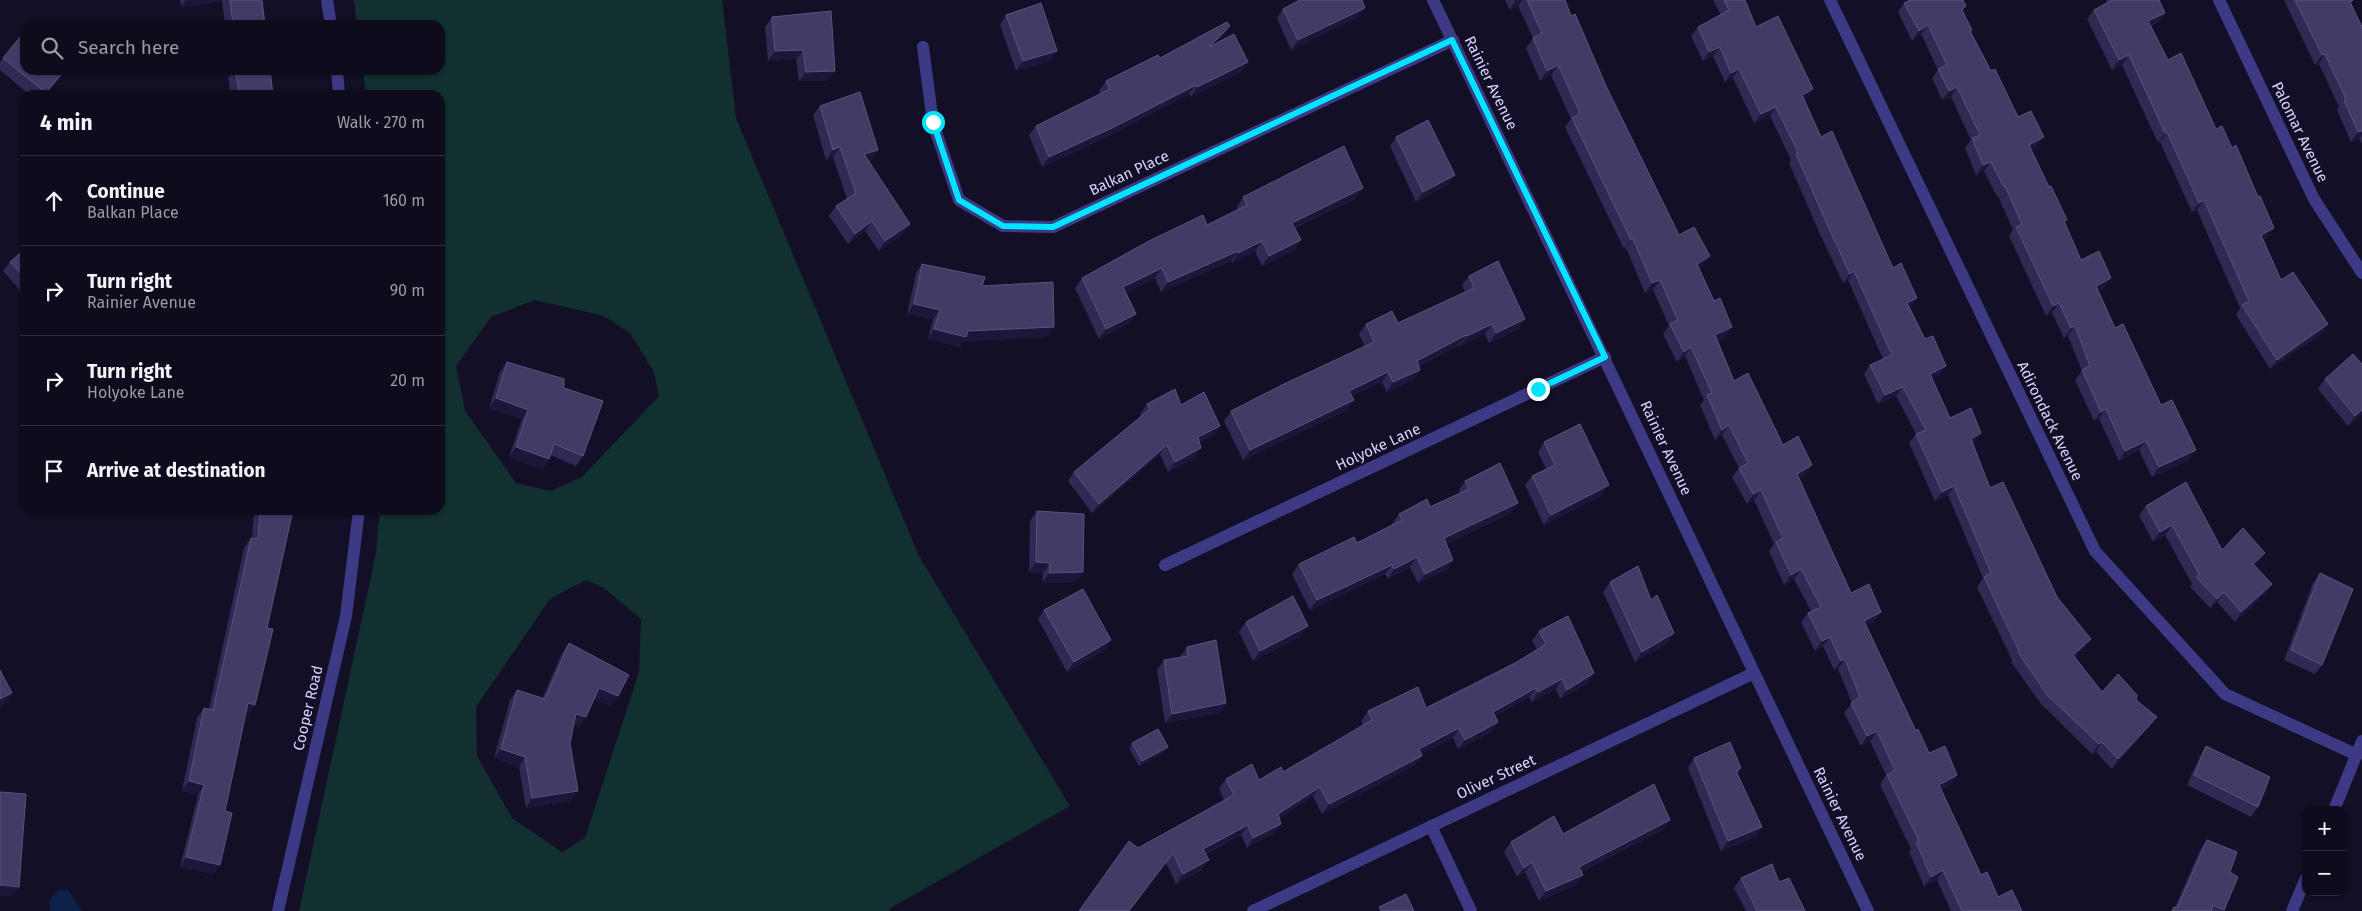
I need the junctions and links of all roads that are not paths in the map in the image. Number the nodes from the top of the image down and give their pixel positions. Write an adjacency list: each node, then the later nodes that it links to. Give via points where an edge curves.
1 (327, 0): 5 (street)
2 (1433, 0): 6 (street, Rainier Avenue)
3 (1830, 0): 16 (street, Adirondack Avenue, via 2095,552 2225,694)
4 (2219, 0): 10 (street, Palomar Avenue, via 2314,199)
5 (330, 20)
6 (1452, 40): 7 (street, Balkan Place, via 1053,227 1003,226 959,200 933,122); 11 (street, Rainier Avenue)
7 (923, 47)
8 (337, 75): 9 (street)
9 (339, 90)
10 (2362, 273)
11 (1605, 357): 13 (street, Holyoke Lane); 14 (street, Rainier Avenue)
12 (358, 515): 20 (street, Cooper Road, via 346,616)
13 (1164, 565)
14 (1754, 673): 18 (street, Oliver Street); 23 (street, Rainier Avenue)
15 (2362, 741): 16 (street)
16 (2357, 755): 17 (street)
17 (2336, 806)
18 (1431, 826): 21 (street, Oliver Street); 22 (street)
19 (2302, 887): 24 (street)
20 (278, 911)
21 (1253, 911)
22 (1471, 911)
23 (1868, 911)
24 (2292, 911)

